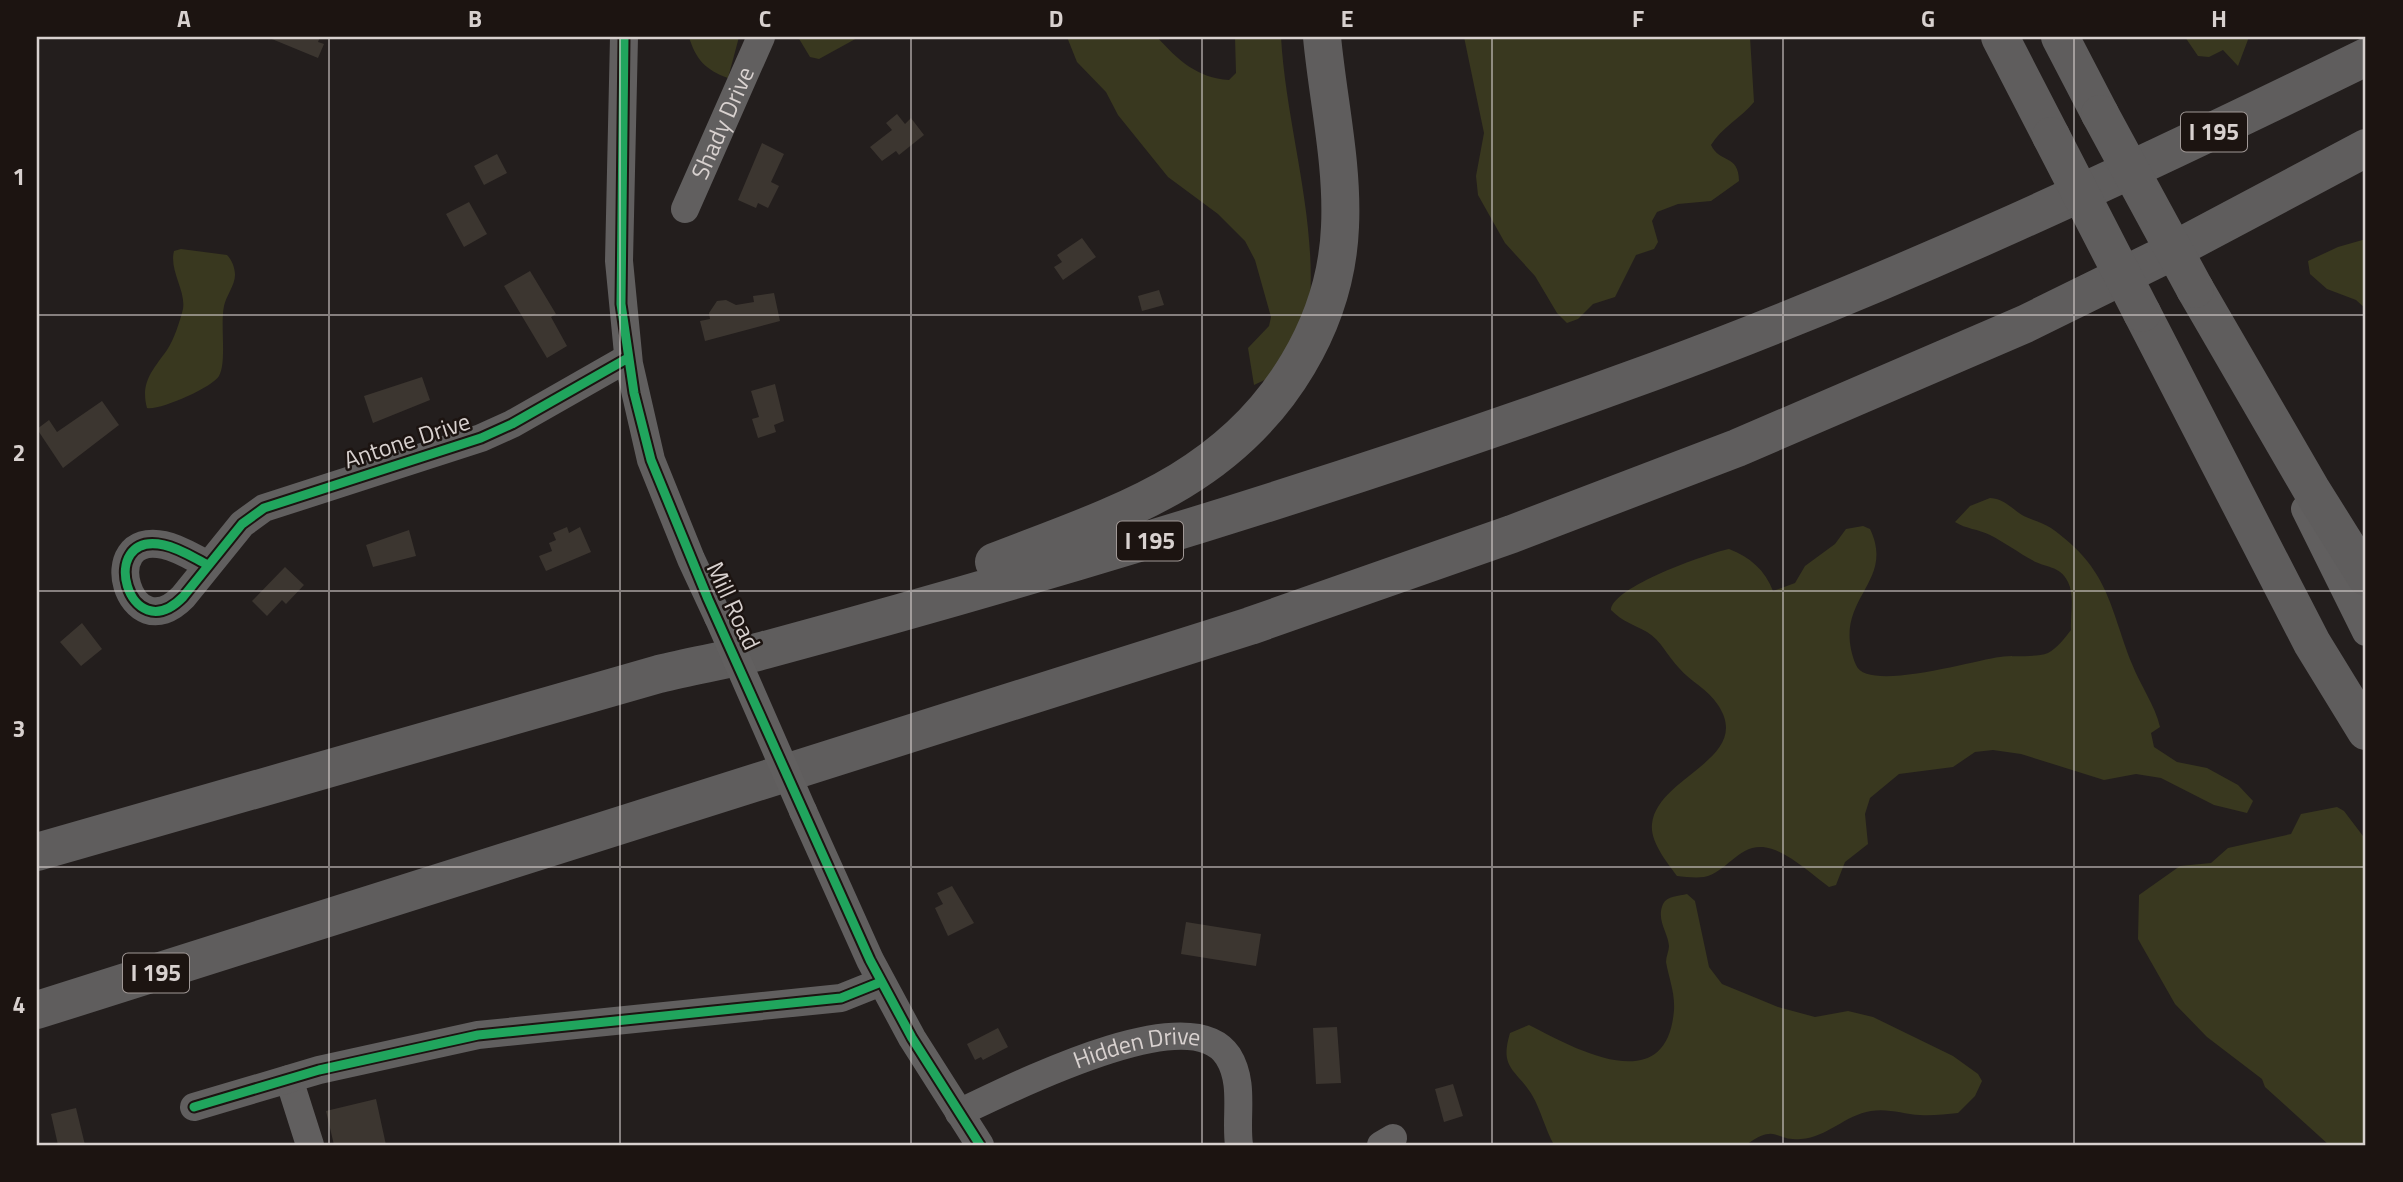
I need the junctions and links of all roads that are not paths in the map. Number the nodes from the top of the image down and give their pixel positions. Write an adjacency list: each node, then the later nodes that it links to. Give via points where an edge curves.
1 (624, 37): 12 (street, Mill Road, via 619,261)
2 (761, 37): 9 (street, Shady Drive)
3 (1322, 37): 16 (highway, via 1339,185 1335,271 1312,339 1256,424 1197,472 1145,499)
4 (2000, 37): 17 (highway, bridge, via 2312,643)
5 (2060, 37): 11 (highway, bridge)
6 (2366, 57): 16 (highway, I 195, via 2060,204 1657,370 1173,534)
7 (2366, 148): 10 (highway, I 195)
8 (2366, 163): 10 (highway)
9 (685, 209)
10 (2222, 225): 20 (highway, I 195, via 2038,318 1862,396 1394,577 1134,664)
11 (2195, 289): 14 (highway); 15 (street)
12 (628, 358): 13 (street, Antone Drive, via 481,438 264,508 242,524); 19 (street, Mill Road, bridge, via 651,460 695,569)
13 (208, 565)
14 (2366, 577)
15 (2366, 632)
16 (759, 652): 18 (highway, I 195, via 689,666)
17 (2366, 731)
18 (37, 852)
19 (881, 982): 21 (street, via 841,998 478,1035); 23 (street, Mill Road)
20 (37, 1010)
21 (289, 1079): 22 (street); 24 (street)
22 (194, 1107)
23 (959, 1112): 25 (street, Mill Road); 26 (street, Hidden Drive, via 1110,1049 1155,1038 1189,1036 1216,1044 1233,1065)
24 (310, 1145)
25 (980, 1145)
26 (1239, 1145)

